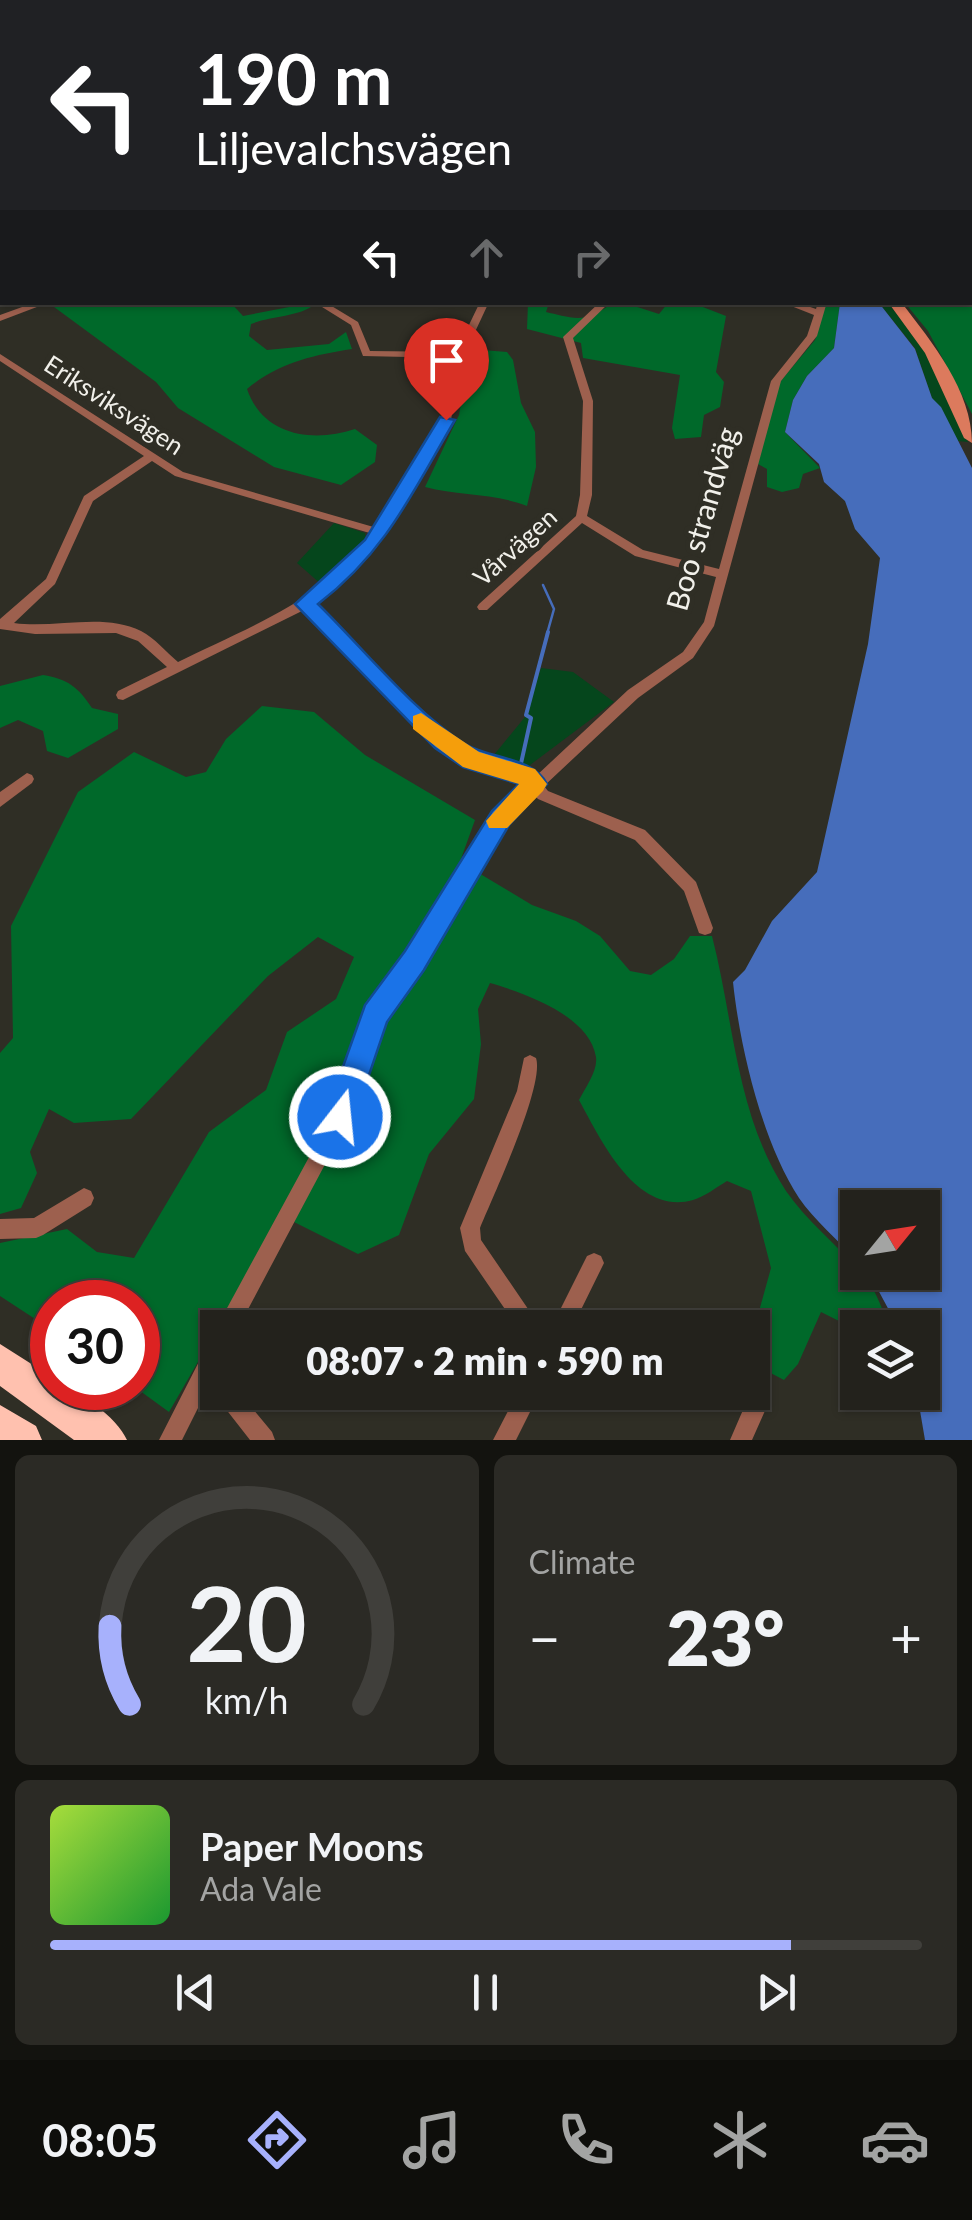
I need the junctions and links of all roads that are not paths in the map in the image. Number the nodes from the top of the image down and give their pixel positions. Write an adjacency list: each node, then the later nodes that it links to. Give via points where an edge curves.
1 (37, 305): 7 (street)
2 (323, 305): 8 (street, via 354,324 366,354)
3 (484, 305): 8 (street)
4 (603, 305): 12 (street, Vårvägen, via 568,337 588,401)
5 (896, 305): 10 (main road, via 932,352)
6 (821, 308): 14 (street, Boo strandväg, via 812,336 776,381)
7 (0, 318)
8 (460, 355): 13 (street, via 446,420)
9 (0, 357): 11 (street, Eriksviksvägen)
10 (972, 438)
11 (149, 458): 13 (street, Eriksviksvägen, via 191,478); 17 (street, via 88,499 51,581)
12 (581, 517): 14 (street, via 639,552); 16 (street, Vårvägen)
13 (379, 532): 15 (street, via 348,570)
14 (724, 575): 21 (street, Boo strandväg, via 710,623 688,654 633,694)
15 (305, 604): 18 (street); 21 (street, via 443,742)
16 (482, 607)
17 (2, 625): 18 (street, via 41,633 135,633)
18 (174, 666): 19 (street)
19 (124, 695)
20 (28, 778): 22 (street)
21 (535, 784): 23 (street, via 543,795 640,835 690,887); 28 (street, Boo strandväg, via 500,818 375,1015 340,1117)
22 (0, 800)
23 (705, 928)
24 (530, 1064): 29 (street, via 526,1091 470,1228 472,1244)
25 (84, 1198): 26 (street, via 36,1228)
26 (0, 1229)
27 (594, 1263): 30 (street)
28 (237, 1310)
29 (518, 1310)
30 (570, 1310)
31 (0, 1363): 38 (highway)
32 (200, 1393): 39 (street)
33 (240, 1410): 40 (street)
34 (520, 1410): 41 (street)
35 (754, 1410): 42 (street)
36 (0, 1425): 37 (highway)
37 (22, 1440)
38 (107, 1440)
39 (170, 1440)
40 (264, 1440)
41 (504, 1440)
42 (741, 1440)

